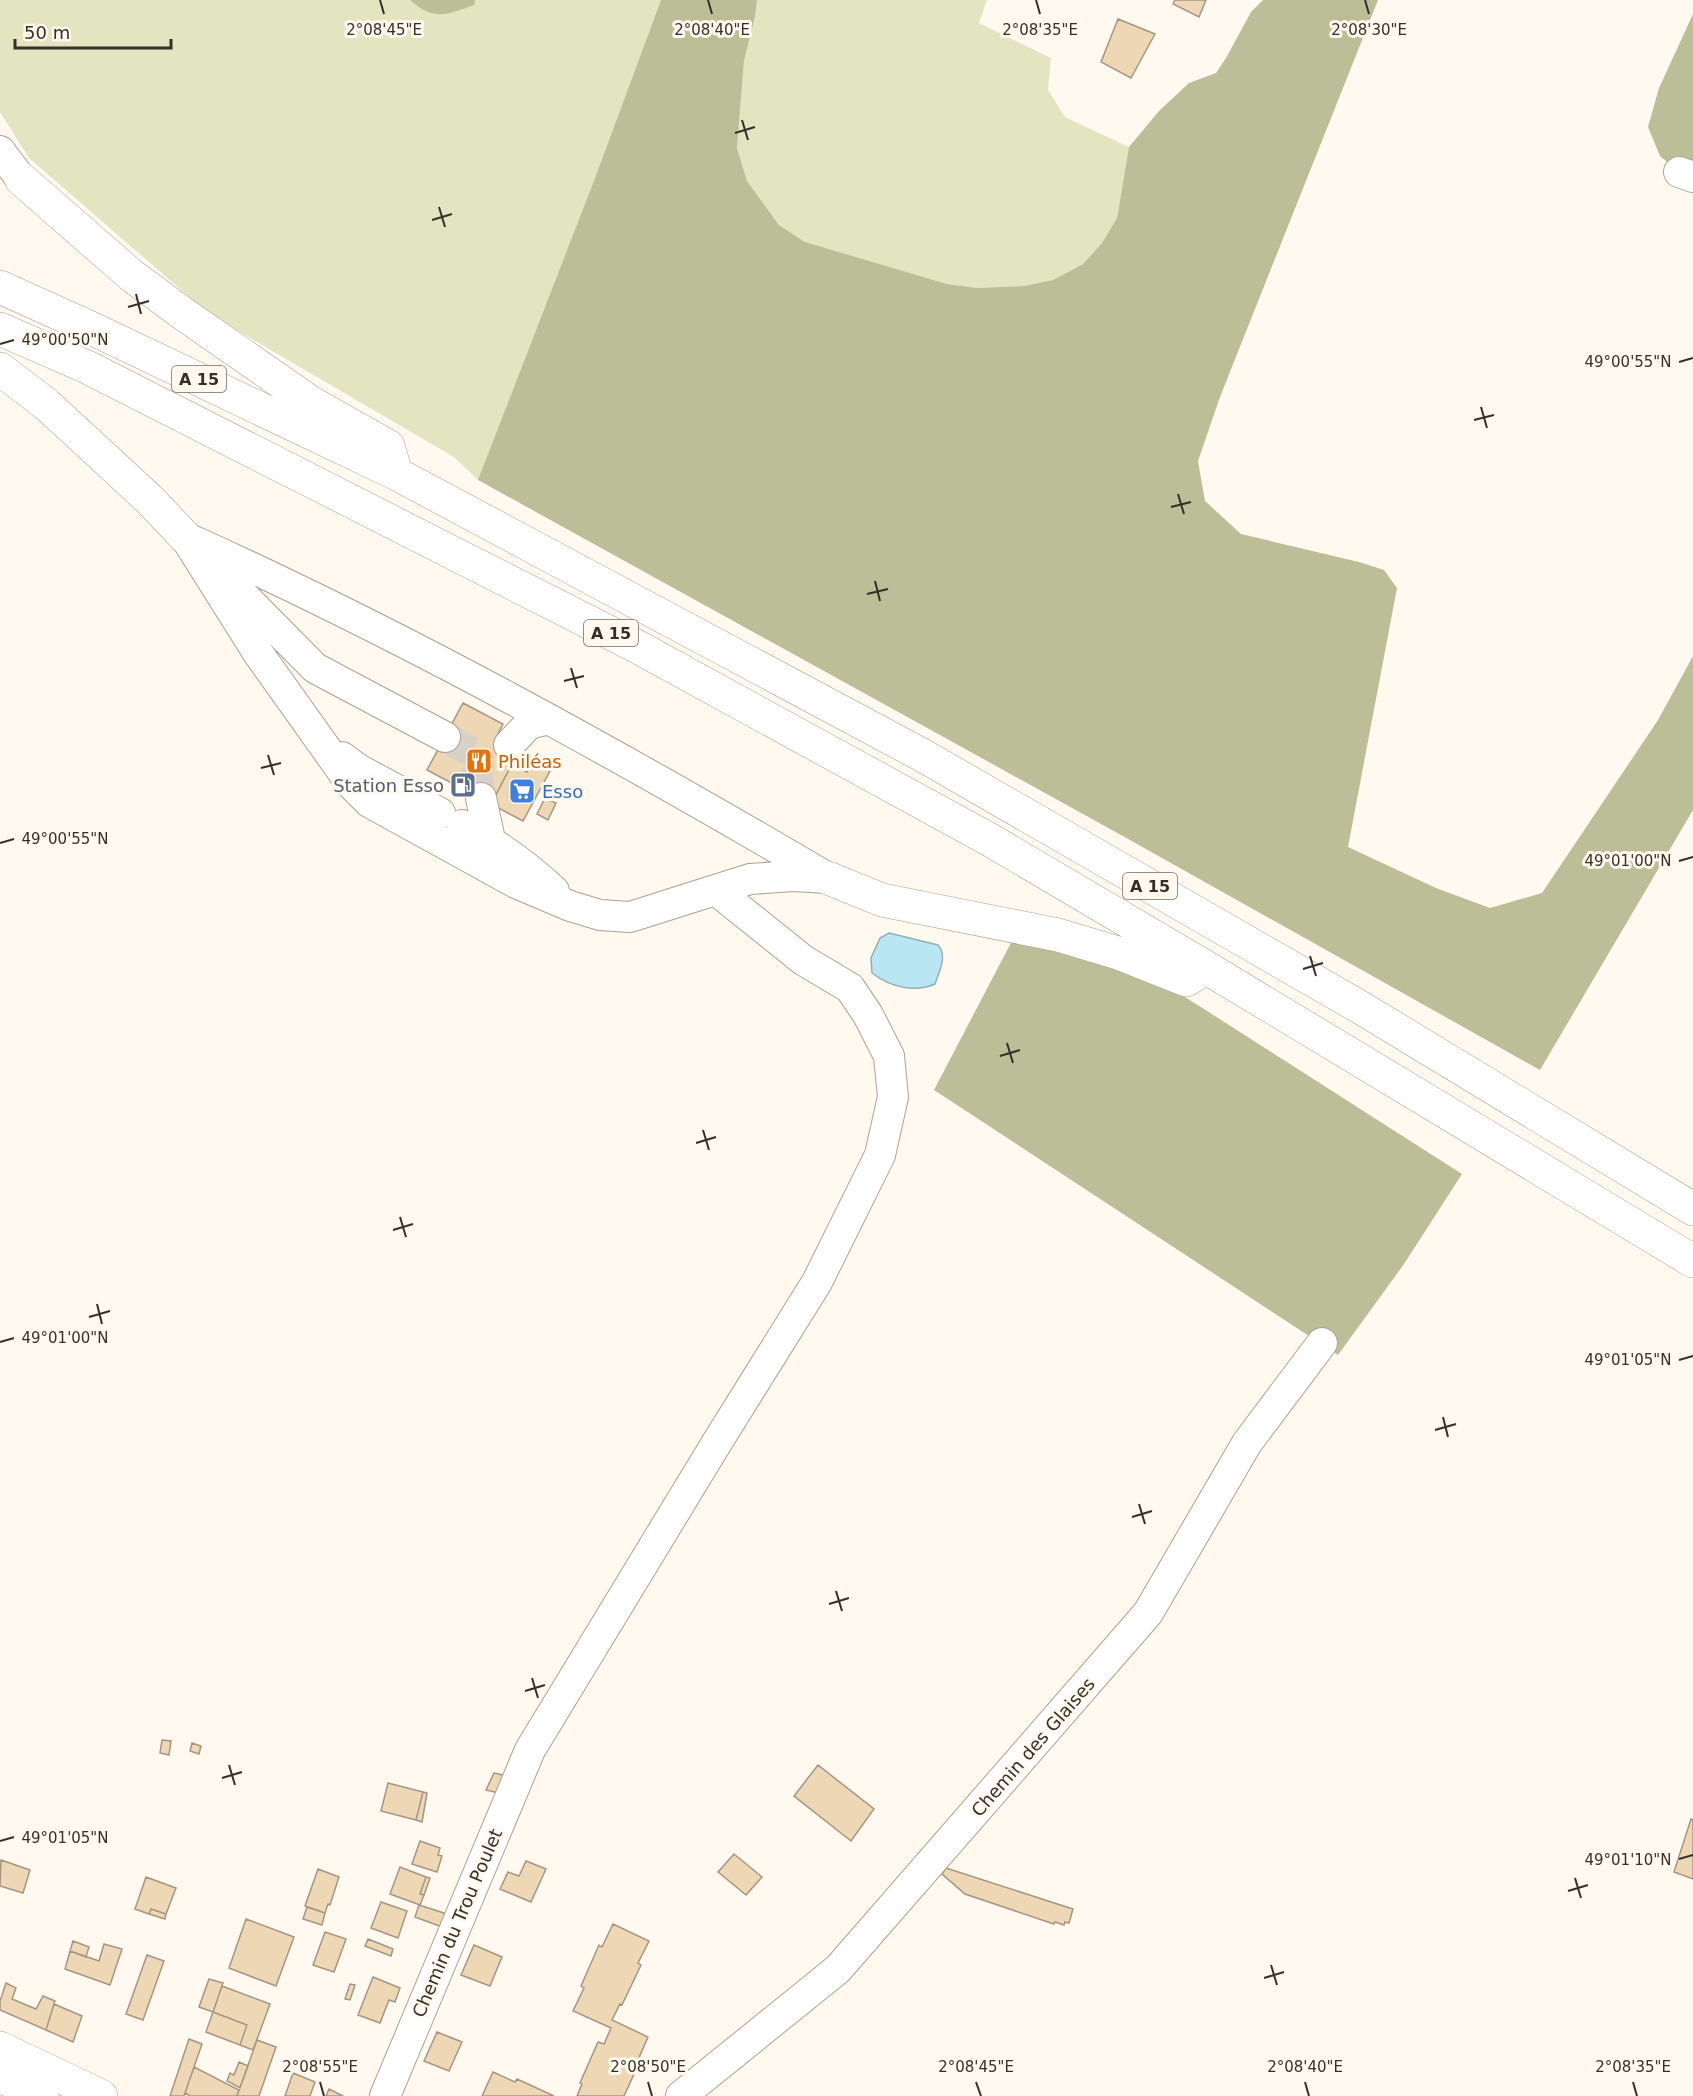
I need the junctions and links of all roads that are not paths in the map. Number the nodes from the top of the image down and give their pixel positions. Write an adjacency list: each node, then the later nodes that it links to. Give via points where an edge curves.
1 (0, 151): 2 (street)
2 (10, 172): 6 (main road, via 182,313 310,402 388,446)
3 (0, 287): 6 (main road, A 15)
4 (0, 329): 17 (main road, A 15, via 87,367 636,646 992,842)
5 (0, 369): 7 (main road, via 46,405)
6 (397, 474): 18 (main road, A 15, via 922,755 1358,1006)
7 (185, 537): 8 (street, via 327,602); 9 (street, via 315,668); 10 (street, via 258,653)
8 (549, 719): 11 (street, via 529,724); 14 (street)
9 (445, 737)
10 (320, 741): 13 (street, via 358,769); 16 (street, via 369,802 516,883)
11 (509, 745)
12 (481, 798): 13 (street)
13 (490, 840): 16 (street, via 528,866)
14 (828, 878): 15 (street, via 750,879); 17 (main road, via 882,900 1068,938 1186,980)
15 (717, 891): 16 (street, via 630,917 600,915); 25 (street, Chemin du Trou Poulet, via 804,960 850,988 868,1015 889,1056 893,1097 880,1155 817,1282 530,1750)
16 (570, 906)
17 (1207, 968): 19 (main road, A 15)
18 (1693, 1209)
19 (1693, 1261)
20 (1322, 1343): 26 (street, Chemin des Glaises, via 1247,1443 1148,1613 838,1969)
21 (0, 2048): 24 (main road)
22 (0, 2076): 23 (main road)
23 (42, 2096)
24 (101, 2096)
25 (385, 2096)
26 (681, 2096)

